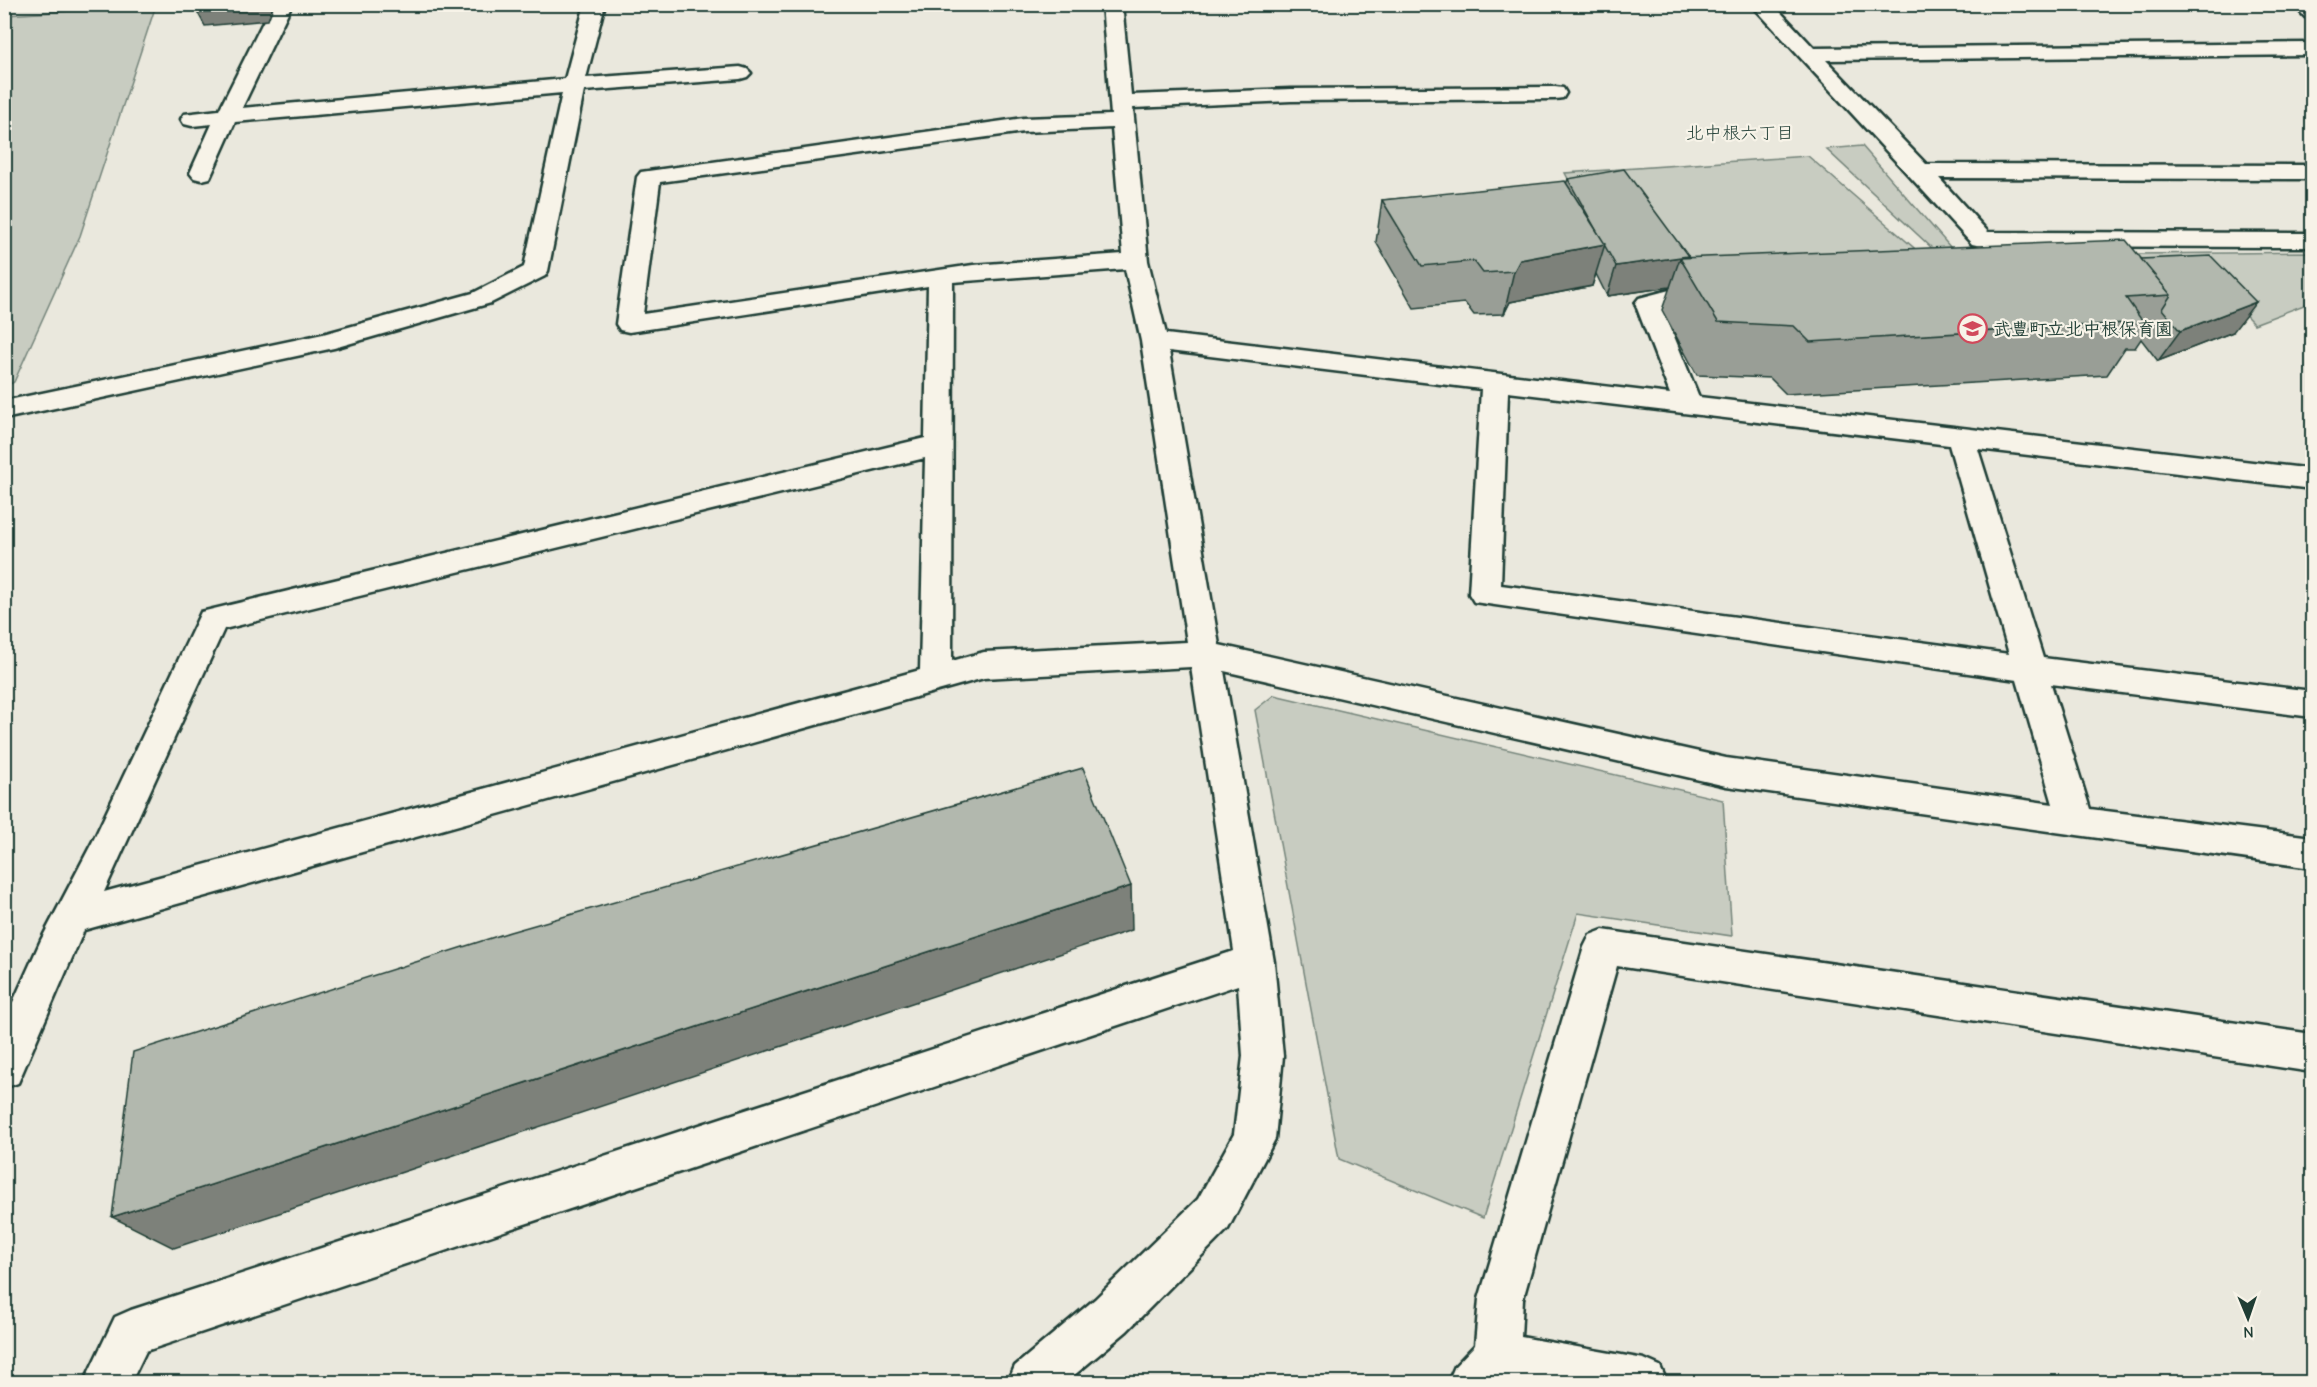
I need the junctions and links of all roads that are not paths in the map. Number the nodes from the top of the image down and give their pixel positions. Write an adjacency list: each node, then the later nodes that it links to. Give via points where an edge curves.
1 (282, 4): 13 (street)
2 (595, 4): 10 (street)
3 (1112, 4): 12 (street)
4 (1761, 4): 8 (street)
5 (2302, 4): 6 (street)
6 (2313, 14)
7 (2313, 50): 8 (street)
8 (1808, 54): 15 (street)
9 (740, 74): 10 (street)
10 (574, 85): 13 (street); 25 (street, via 536,271 482,298 325,342)
11 (1555, 93): 12 (street, via 1291,95)
12 (1121, 111): 19 (street); 20 (street, via 649,177 630,324)
13 (226, 118): 14 (street); 17 (street)
14 (192, 119)
15 (1920, 171): 16 (street); 18 (street, via 1981,239)
16 (2313, 172)
17 (202, 173)
18 (2313, 240)
19 (1136, 261): 20 (street); 22 (street)
20 (941, 276): 27 (street)
21 (1704, 289): 24 (street, via 1648,303)
22 (1154, 341): 23 (street); 29 (street)
23 (1495, 381): 24 (street); 30 (street, via 1485,594)
24 (1688, 404): 26 (street)
25 (4, 410)
26 (1960, 436): 28 (street); 30 (street)
27 (937, 445): 31 (street); 35 (street, via 212,620)
28 (2313, 479)
29 (1205, 654): 31 (street, via 984,665); 33 (street, via 1726,772); 36 (street)
30 (2029, 669): 32 (street); 33 (street)
31 (936, 678): 35 (street)
32 (2313, 704)
33 (2076, 822): 34 (street)
34 (2313, 853)
35 (73, 917): 38 (street)
36 (1255, 962): 40 (street, via 131,1333); 41 (street, via 1263,1056 1254,1139 1213,1214 1111,1315)
37 (2313, 1053): 39 (street, via 1603,947)
38 (4, 1070)
39 (1484, 1369): 42 (street)
40 (107, 1383)
41 (1031, 1383)
42 (1644, 1383)

